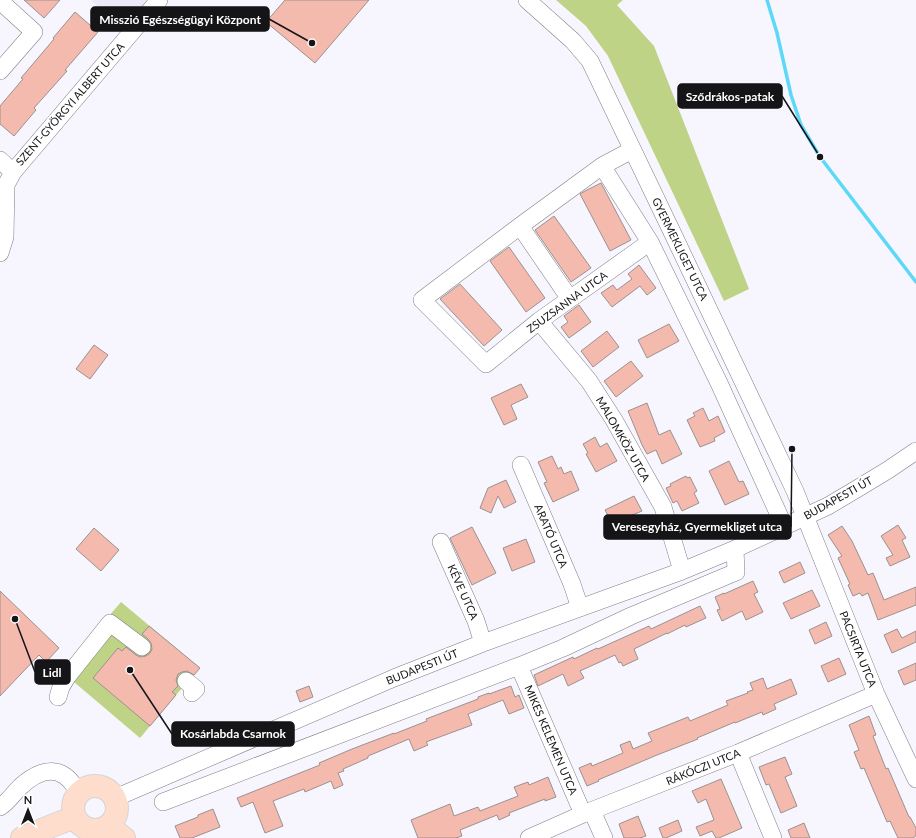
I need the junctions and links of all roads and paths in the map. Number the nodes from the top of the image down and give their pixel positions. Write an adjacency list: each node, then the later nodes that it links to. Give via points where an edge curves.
1 (159, 0): 8 (street, SZENT-GYÖRGYI ALBERT UTCA)
2 (527, 0): 5 (street, GYERMEKLIGET UTCA, via 573,41 590,61)
3 (0, 2): 4 (street, via 34,32)
4 (0, 71)
5 (632, 150): 7 (street); 16 (street, GYERMEKLIGET UTCA, via 795,491)
6 (0, 160): 8 (street)
7 (602, 166): 9 (street); 10 (street)
8 (12, 172): 11 (street, via 6,185 6,237)
9 (520, 226): 12 (street); 13 (street, ZSUZSANNA UTCA, via 422,300 486,364)
10 (650, 242): 12 (street, ZSUZSANNA UTCA); 17 (street, via 719,383)
11 (0, 253)
12 (570, 299): 13 (street, ZSUZSANNA UTCA)
13 (539, 321): 20 (street, MALOMKÖZ UTCA, via 589,381 614,420 663,507)
14 (916, 451): 16 (street, BUDAPESTI ÚT, via 860,487)
15 (521, 465): 21 (street, ARATÓ UTCA)
16 (805, 517): 17 (street, BUDAPESTI ÚT); 25 (street, PACSIRTA UTCA)
17 (784, 526): 19 (street, BUDAPESTI ÚT)
18 (441, 542): 22 (street, KÉVE UTCA)
19 (735, 549): 20 (street, BUDAPESTI ÚT); 24 (street, via 736,572)
20 (682, 571): 21 (street, BUDAPESTI ÚT)
21 (580, 608): 22 (street, BUDAPESTI ÚT)
22 (483, 643): 30 (street, BUDAPESTI ÚT, via 394,678)
23 (142, 647): 26 (street, via 110,623 67,677)
24 (519, 666): 31 (street); 33 (street, MIKES KELEMEN UTCA)
25 (876, 694): 27 (street, RÁKÓCZI UTCA); 28 (street, PACSIRTA UTCA)
26 (58, 697)
27 (738, 753): 33 (street, RÁKÓCZI UTCA); 39 (street)
28 (916, 779)
29 (79, 792): 30 (main road, via 85,788 99,786 111,792); 32 (street, via 65,776 49,771 31,778); 34 (main road, via 73,804)
30 (115, 798): 35 (main road, via 117,813 112,822)
31 (164, 802)
32 (0, 807)
33 (587, 813): 37 (street, RÁKÓCZI UTCA); 38 (street, MIKES KELEMEN UTCA)
34 (75, 817): 35 (main road, via 78,823 89,829); 36 (main road)
35 (116, 832)
36 (22, 838)
37 (529, 838)
38 (604, 838)
39 (773, 838)

